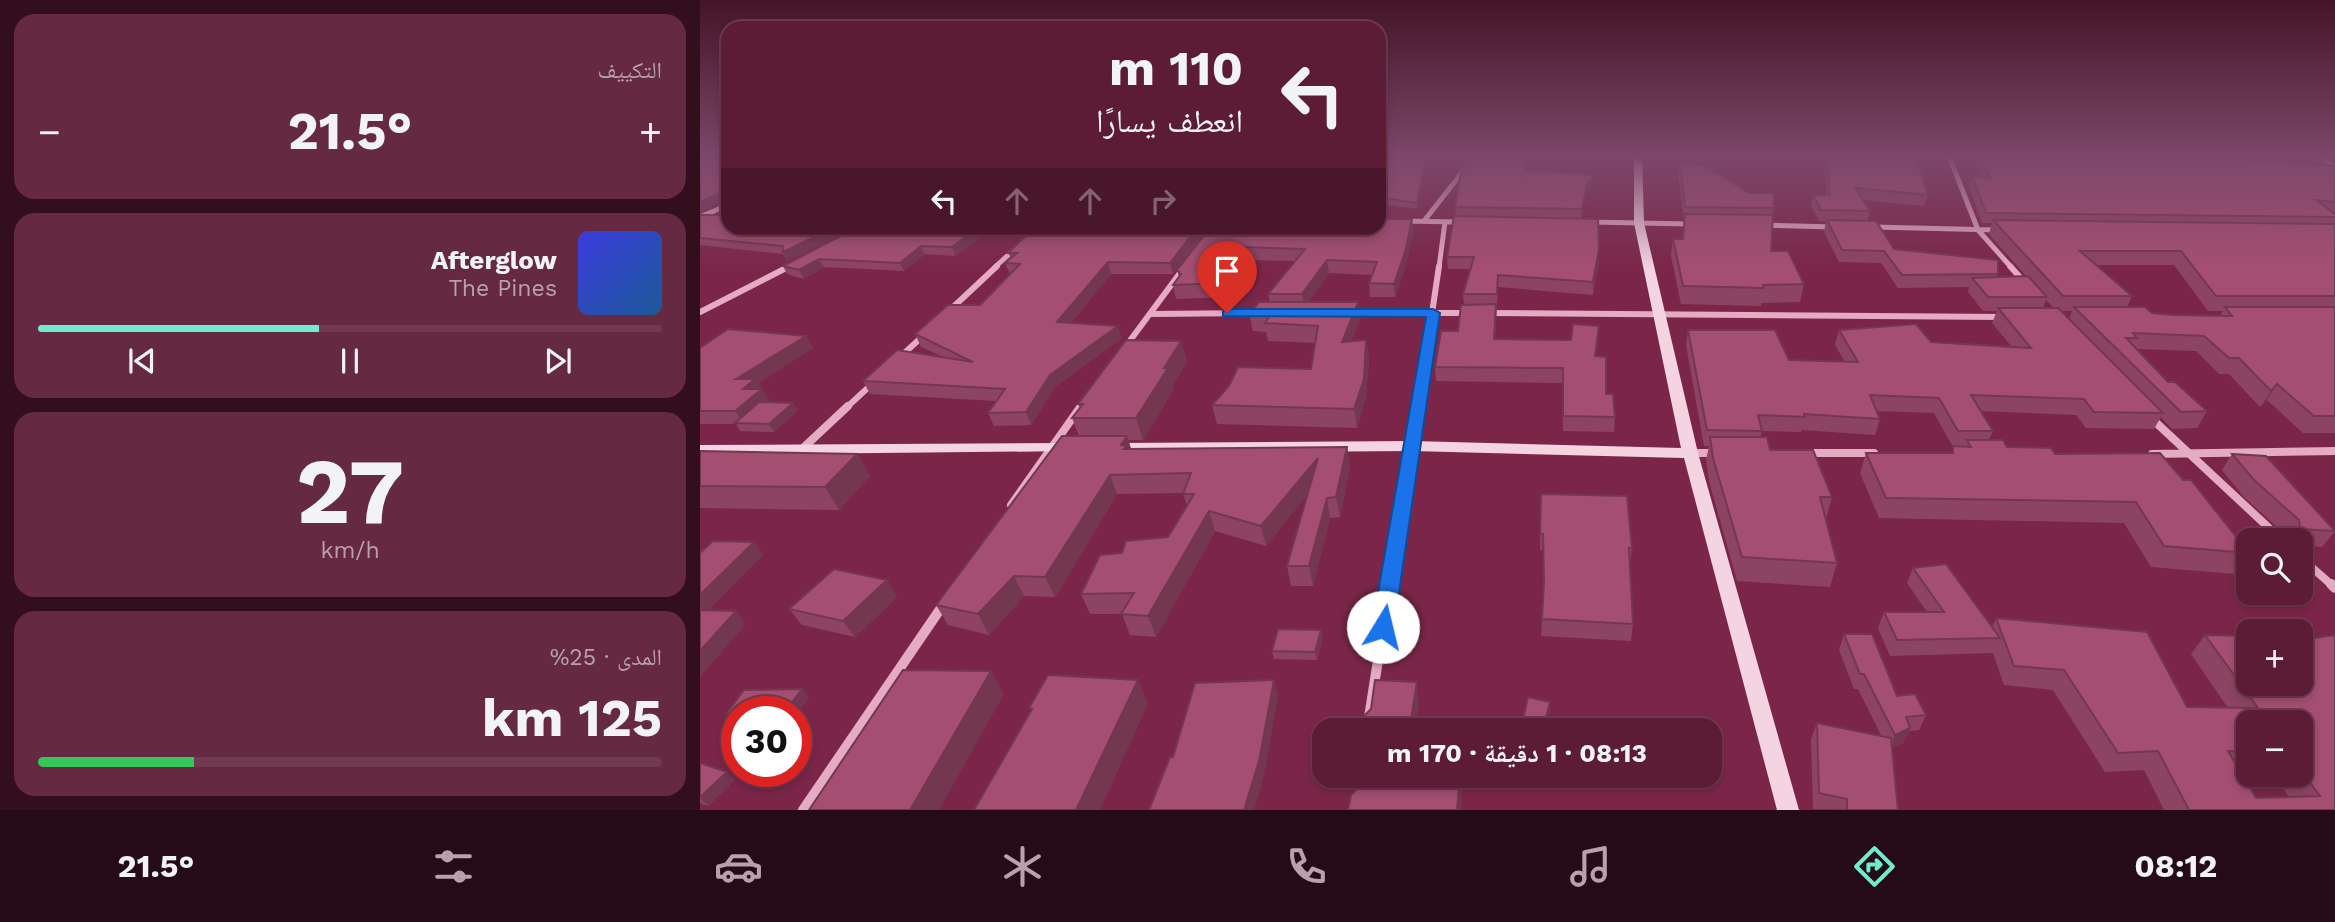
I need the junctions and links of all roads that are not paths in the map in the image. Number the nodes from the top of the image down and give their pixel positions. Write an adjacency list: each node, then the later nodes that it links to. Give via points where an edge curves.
1 (1445, 194): 8 (street)
2 (1639, 194): 12 (main road)
3 (1964, 194): 17 (street)
4 (721, 208): 5 (street)
5 (700, 218): 6 (street)
6 (719, 218)
7 (1401, 221): 8 (street)
8 (1424, 221): 9 (street)
9 (1445, 222): 10 (street); 26 (street)
10 (1473, 222)
11 (1584, 222): 12 (street)
12 (1639, 223): 13 (street); 27 (main road)
13 (1693, 224)
14 (1761, 225): 15 (street)
15 (1842, 227)
16 (1870, 227): 17 (street)
17 (1978, 230): 18 (street); 22 (street)
18 (2005, 230)
19 (1020, 245): 30 (street)
20 (805, 258): 23 (street)
21 (1190, 260): 28 (street)
22 (2029, 288)
23 (700, 312)
24 (1272, 313): 28 (street)
25 (1339, 313): 26 (street)
26 (1433, 313): 27 (street); 37 (street)
27 (1658, 313): 29 (street); 42 (main road)
28 (1150, 314): 32 (street)
29 (2012, 317)
30 (940, 319)
31 (930, 328): 33 (street)
32 (1119, 355)
33 (891, 366)
34 (881, 375): 40 (street)
35 (1088, 397): 38 (street)
36 (2139, 405): 47 (street)
37 (1412, 446): 38 (main road); 42 (main road); 53 (street)
38 (1050, 448): 40 (main road); 48 (street)
39 (700, 450): 40 (main road, via 724,454)
40 (802, 450)
41 (2335, 451): 47 (street)
42 (1690, 453): 43 (street); 55 (main road)
43 (1731, 453)
44 (1800, 453): 45 (street)
45 (1883, 453)
46 (2145, 454): 47 (street)
47 (2187, 454): 49 (street)
48 (1003, 516)
49 (2269, 528)
50 (2313, 569): 51 (street)
51 (2335, 588)
52 (950, 595): 54 (street)
53 (1369, 718)
54 (803, 810)
55 (1788, 810)

